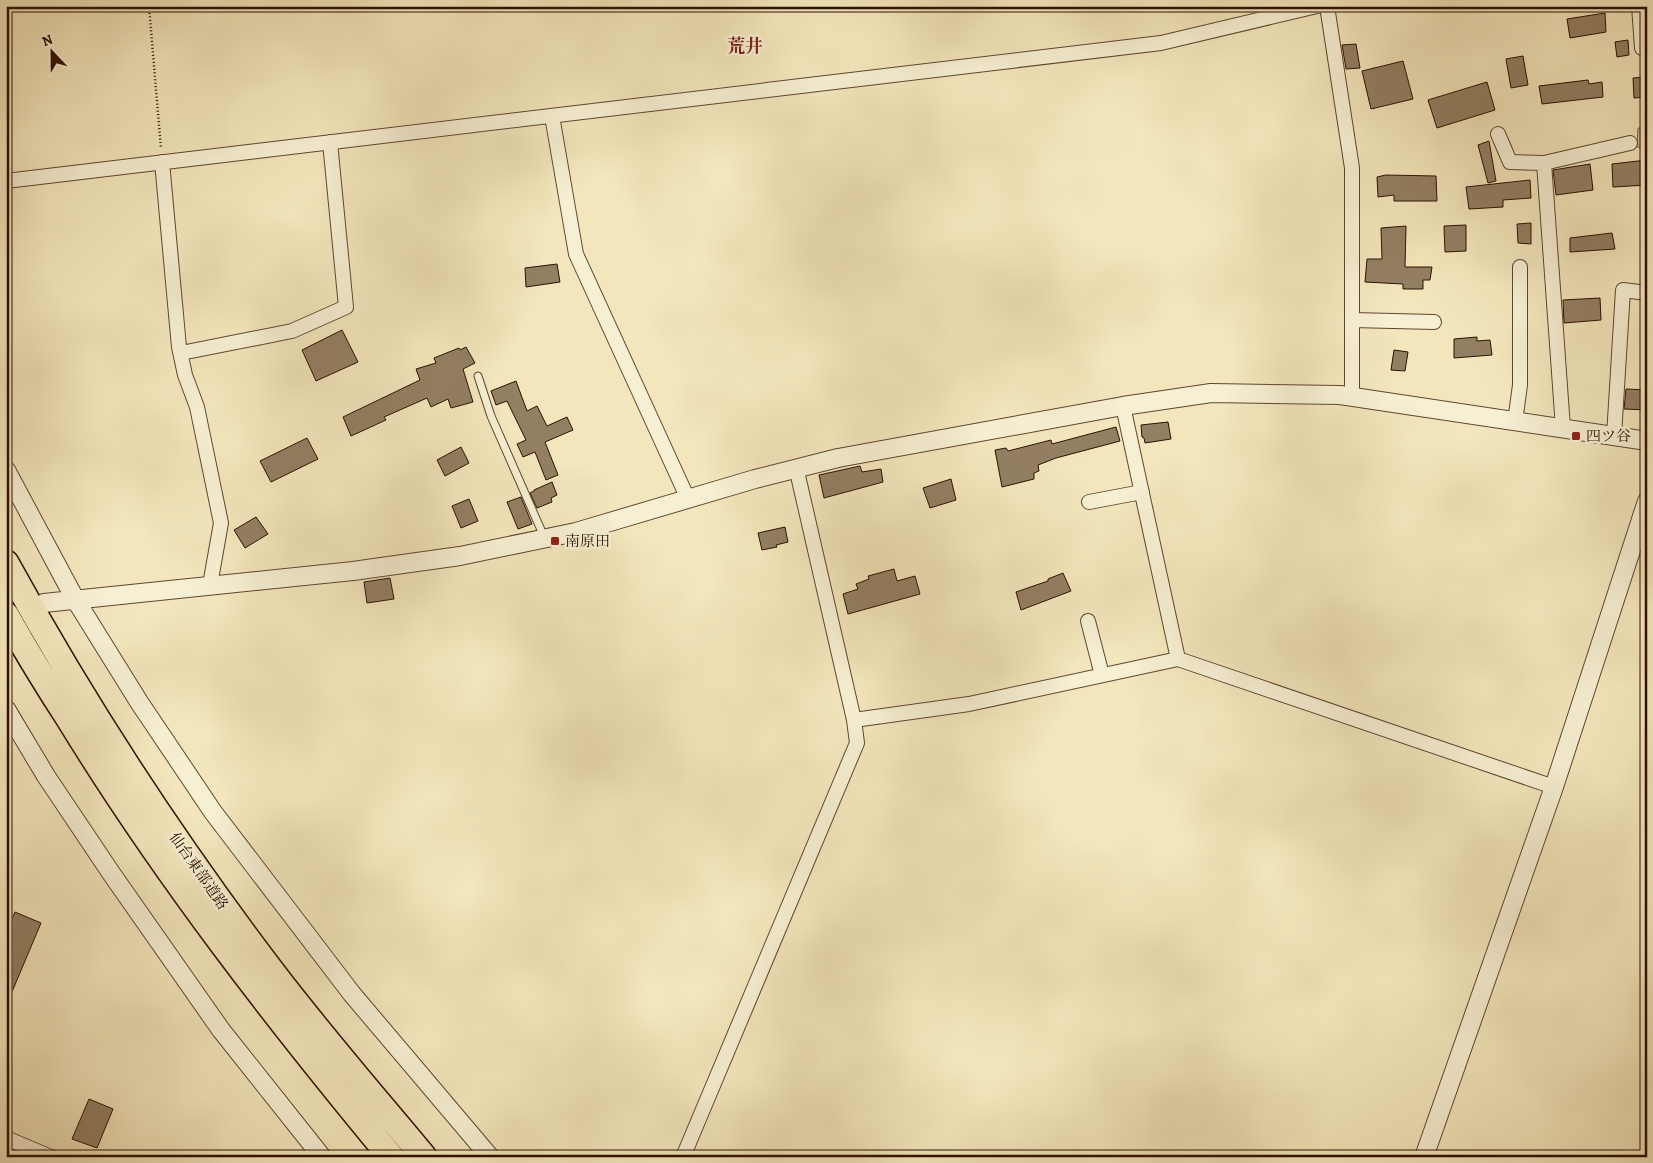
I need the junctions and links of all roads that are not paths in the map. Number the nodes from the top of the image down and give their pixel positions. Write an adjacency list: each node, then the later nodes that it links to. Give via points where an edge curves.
1 (1317, 6): 5 (street, via 1161,43)
2 (1327, 6): 14 (street, via 1352,168)
3 (1639, 6): 4 (street)
4 (1642, 48)
5 (552, 116): 7 (street); 27 (street, via 576,254)
6 (1498, 134): 10 (street, via 1510,162)
7 (330, 142): 9 (street); 16 (street, via 346,307 292,331)
8 (1630, 143): 10 (street)
9 (162, 162): 11 (street); 16 (street)
10 (1544, 162): 21 (street)
11 (6, 181)
12 (1520, 268): 20 (street, via 1520,385)
13 (1647, 293): 22 (street, via 1623,290)
14 (1352, 320): 15 (street); 18 (street)
15 (1434, 322)
16 (181, 353): 32 (street, via 197,407 221,522)
17 (478, 376): 30 (lane, via 491,416)
18 (1352, 397): 19 (street, via 1211,394); 20 (street)
19 (1123, 406): 24 (street); 26 (street)
20 (1515, 422): 21 (street)
21 (1564, 428): 22 (street)
22 (1614, 436): 23 (street)
23 (1647, 440)
24 (796, 467): 27 (street); 40 (street)
25 (6, 470): 33 (street)
26 (1142, 492): 29 (street); 37 (street)
27 (688, 499): 30 (street)
28 (1647, 501): 41 (street)
29 (1090, 502)
30 (545, 539): 32 (street, via 405,565)
31 (6, 563): 46 (highway, 仙台東部道路, via 78,687 182,848 264,962)
32 (210, 585): 33 (street)
33 (75, 598): 34 (street); 47 (street, via 139,702 213,812 352,994)
34 (44, 602)
35 (6, 615): 45 (highway, 仙台東部道路, via 102,772 161,860 245,975)
36 (1088, 621): 38 (street)
37 (1178, 659): 38 (street); 41 (street)
38 (1102, 675): 40 (street, via 969,704)
39 (6, 708): 44 (street, via 46,776 111,874 215,1022)
40 (854, 720): 48 (street, via 857,743)
41 (1554, 787): 49 (street)
42 (6, 1138): 43 (street)
43 (51, 1157)
44 (322, 1157)
45 (391, 1157)
46 (424, 1157)
47 (490, 1157)
48 (683, 1157)
49 (1424, 1157)

